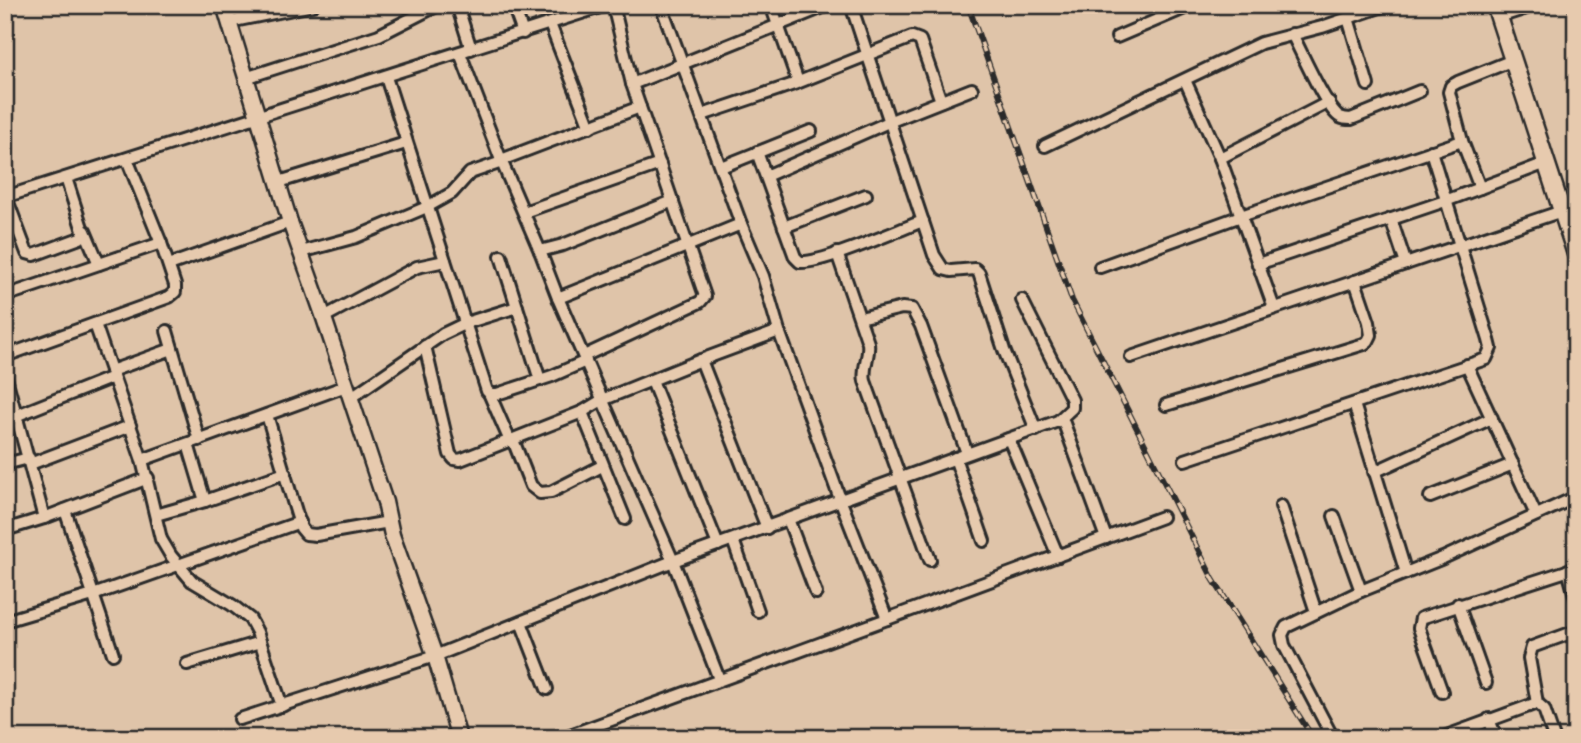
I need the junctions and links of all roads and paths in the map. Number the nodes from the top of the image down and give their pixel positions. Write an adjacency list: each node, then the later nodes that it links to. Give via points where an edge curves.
1 (224, 5): 21 (street)
2 (312, 5): 21 (street)
3 (438, 5): 32 (street, via 379,35)
4 (457, 5): 27 (street)
5 (513, 5): 24 (street)
6 (607, 5): 22 (street)
7 (613, 5): 35 (street)
8 (661, 5): 30 (street)
9 (771, 5): 23 (street)
10 (828, 5): 23 (street)
11 (851, 5): 28 (street)
12 (1157, 5): 19 (street)
13 (1192, 5): 19 (street)
14 (1386, 5): 20 (street)
15 (1536, 5): 17 (street)
16 (1574, 5): 18 (street)
17 (1497, 11): 29 (main road)
18 (1576, 11)
19 (1162, 18): 26 (street)
20 (1349, 18): 25 (street); 36 (street)
21 (229, 22): 32 (street)
22 (550, 24): 24 (street); 45 (street)
23 (778, 24): 30 (street); 34 (street)
24 (523, 33): 27 (street)
25 (1292, 34): 33 (street, via 1261,43); 40 (street)
26 (1117, 37)
27 (466, 51): 31 (street); 54 (street)
28 (868, 53): 34 (street); 39 (street, via 917,37); 44 (street)
29 (1513, 60): 47 (street, via 1451,86 1449,99); 56 (main road)
30 (684, 63): 35 (street); 42 (street)
31 (386, 77): 43 (street); 48 (street)
32 (245, 78): 43 (street)
33 (1185, 80): 49 (street); 52 (street)
34 (798, 82): 42 (street)
35 (632, 84): 41 (street)
36 (1368, 85)
37 (972, 89): 39 (street)
38 (1420, 91): 40 (street, via 1351,119 1337,115)
39 (941, 101): 44 (street)
40 (1329, 102): 52 (street)
41 (640, 107): 45 (street); 55 (street)
42 (702, 115): 57 (street)
43 (259, 118): 53 (street); 60 (street)
44 (891, 121): 58 (street); 71 (street)
45 (590, 127): 54 (street)
46 (811, 131): 51 (street)
47 (1462, 141): 50 (street); 61 (street)
48 (406, 143): 60 (street); 66 (street)
49 (1045, 146)
50 (1431, 151): 64 (street); 69 (street)
51 (757, 152): 57 (street); 58 (street)
52 (1220, 158): 69 (street)
53 (127, 159): 59 (street); 76 (street)
54 (502, 161): 66 (street, via 470,173 452,193); 68 (street)
55 (660, 163): 65 (street); 68 (street)
56 (1546, 163): 61 (street); 67 (main road)
57 (721, 167): 73 (street)
58 (766, 176): 74 (street)
59 (65, 178): 63 (street); 75 (street)
60 (279, 183): 72 (street)
61 (1480, 188): 64 (street)
62 (866, 195): 74 (street)
63 (6, 197): 75 (street, via 30,255 80,238)
64 (1448, 200): 70 (street); 78 (street)
65 (673, 201): 77 (street); 79 (street)
66 (426, 206): 80 (street, via 356,237); 84 (street)
67 (1562, 211): 78 (street); 82 (main road)
68 (524, 212): 79 (street)
69 (1241, 216): 86 (street); 89 (street)
70 (1391, 219): 86 (street); 87 (street)
71 (923, 221): 81 (street); 125 (street, via 943,269 975,269 979,273)
72 (290, 222): 80 (street); 88 (street)
73 (741, 224): 77 (street); 101 (street)
74 (785, 227): 81 (street, via 800,262)
75 (85, 231): 85 (street)
76 (161, 243): 85 (street); 88 (street)
77 (688, 244): 92 (street); 106 (street, via 703,300)
78 (1461, 245): 87 (street); 108 (street, via 1491,348 1486,359)
79 (540, 251): 92 (street)
80 (301, 252): 96 (street)
81 (837, 253): 97 (street)
82 (1576, 254)
83 (501, 256): 94 (street)
84 (445, 261): 96 (street, via 417,267); 98 (street)
85 (99, 264): 91 (street)
86 (1258, 264): 95 (street)
87 (1406, 264): 90 (street)
88 (169, 265): 99 (street, via 173,294)
89 (1100, 267)
90 (1355, 281): 95 (street); 117 (street, via 1370,330 1364,344)
91 (5, 296)
92 (558, 298): 106 (street)
93 (1021, 300): 121 (street, via 1072,400 1072,408)
94 (517, 307): 98 (street); 111 (street)
95 (1274, 308): 105 (street)
96 (324, 317): 113 (street)
97 (860, 318): 129 (street, via 912,309); 139 (street, via 869,348 864,376)
98 (466, 323): 102 (street); 114 (street)
99 (95, 324): 104 (street); 110 (street)
100 (167, 331): 103 (street)
101 (779, 331): 107 (street); 143 (street)
102 (425, 346): 113 (street); 127 (street, via 452,457 460,460)
103 (172, 349): 110 (street); 128 (street)
104 (5, 356)
105 (1131, 357)
106 (585, 358): 111 (street); 115 (street)
107 (701, 360): 112 (street); 156 (street)
108 (1467, 365): 116 (street); 122 (street)
109 (5, 374): 119 (street)
110 (112, 374): 119 (street); 124 (street)
111 (540, 380): 114 (street)
112 (652, 381): 115 (street); 161 (street)
113 (348, 392): 120 (street); 155 (street)
114 (489, 393): 127 (street)
115 (602, 400): 118 (street); 164 (street)
116 (1354, 404): 132 (street); 137 (street)
117 (1166, 405)
118 (582, 412): 127 (street); 136 (street)
119 (18, 415): 123 (street); 133 (street)
120 (267, 415): 128 (street); 138 (street)
121 (1062, 418): 125 (street); 158 (street)
122 (1492, 418): 135 (street); 137 (street)
123 (5, 419)
124 (130, 426): 131 (street); 133 (street)
125 (1036, 430): 126 (street)
126 (1009, 439): 129 (street); 162 (street)
127 (511, 440): 136 (street, via 531,486 540,493)
128 (193, 442): 131 (street); 144 (street)
129 (967, 453): 130 (street)
130 (955, 458): 139 (street); 160 (street)
131 (142, 460): 140 (street)
132 (1185, 460)
133 (29, 461): 134 (street); 151 (street)
134 (5, 464)
135 (1513, 464): 141 (street); 149 (street)
136 (602, 466): 152 (street)
137 (1374, 472): 167 (street)
138 (285, 473): 144 (street); 154 (street)
139 (899, 477): 143 (street); 163 (street)
140 (148, 478): 146 (street); 147 (street)
141 (1430, 497)
142 (1576, 497): 149 (street)
143 (840, 499): 153 (street); 175 (street)
144 (205, 501): 147 (street)
145 (1281, 506): 174 (street)
146 (65, 510): 151 (street); 170 (street)
147 (156, 515): 165 (street, via 161,539)
148 (1334, 516): 168 (street)
149 (1536, 516): 167 (street)
150 (1162, 517): 158 (street)
151 (44, 518): 157 (street)
152 (625, 519)
153 (788, 519): 156 (street); 169 (street)
154 (300, 522): 155 (street, via 306,534 316,536); 165 (street)
155 (389, 522): 181 (street)
156 (767, 528): 159 (street)
157 (5, 530)
158 (1106, 538): 162 (street)
159 (733, 540): 161 (street); 173 (street)
160 (984, 541)
161 (718, 545): 164 (street)
162 (1058, 555): 175 (street)
163 (930, 560)
164 (673, 561): 177 (street); 183 (street)
165 (178, 564): 170 (street); 179 (street, via 198,586 250,619)
166 (1572, 569): 171 (street); 172 (street)
167 (1406, 573): 168 (street)
168 (1361, 591): 174 (street)
169 (816, 593)
170 (93, 594): 176 (street); 180 (street)
171 (1576, 599)
172 (1458, 604): 184 (street); 186 (street, via 1419,620)
173 (758, 611)
174 (1316, 612): 193 (street, via 1290,624 1282,639)
175 (887, 619): 183 (street)
176 (5, 621)
177 (521, 622): 181 (street); 185 (street)
178 (1576, 631): 187 (street, via 1532,647 1529,658)
179 (260, 642): 182 (street); 188 (street)
180 (113, 654)
181 (435, 656): 188 (street); 191 (street)
182 (187, 664)
183 (719, 679): 192 (street)
184 (1486, 683)
185 (547, 689)
186 (1442, 692)
187 (1537, 703): 190 (street); 196 (street, via 1544,709)
188 (282, 706): 189 (street)
189 (240, 719)
190 (1489, 719): 194 (street); 195 (street)
191 (459, 738)
192 (562, 738)
193 (1333, 738)
194 (1441, 738)
195 (1496, 738)
196 (1554, 738)

